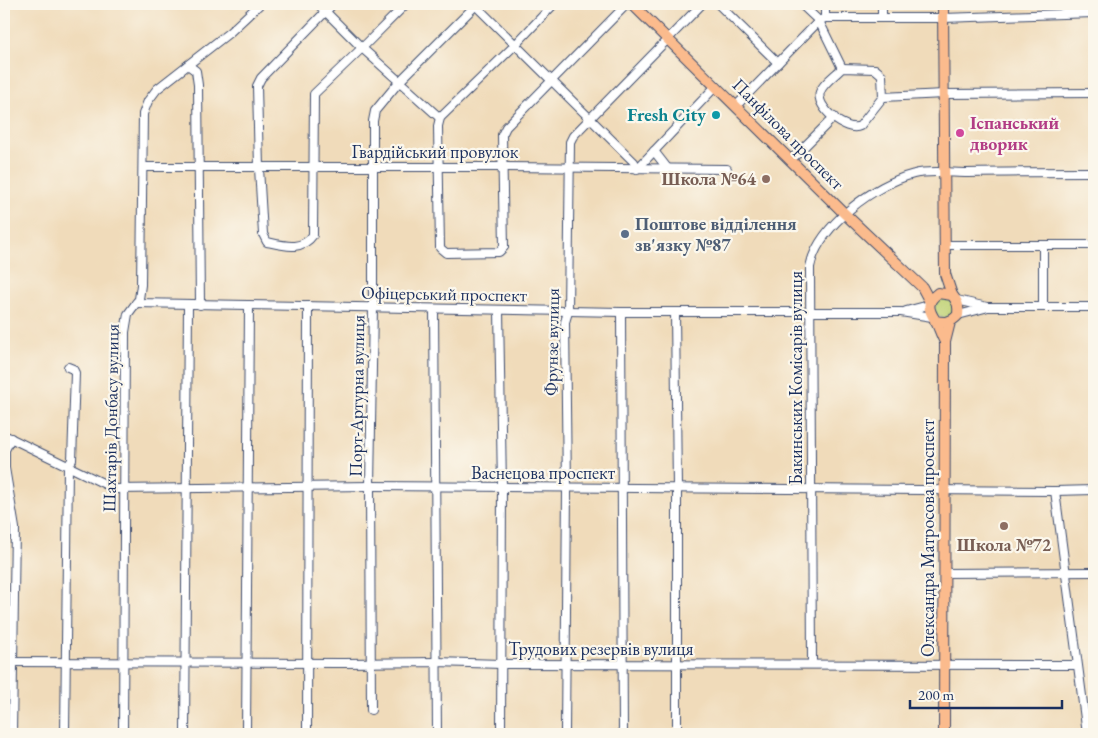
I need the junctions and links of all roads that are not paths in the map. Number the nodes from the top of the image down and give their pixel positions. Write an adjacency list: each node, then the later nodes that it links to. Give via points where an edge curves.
1 (260, 4): 24 (street, Шахтарів Донбасу вулиця)
2 (318, 4): 15 (street)
3 (333, 4): 15 (street)
4 (406, 4): 22 (street)
5 (476, 4): 21 (street); 27 (street, Порт-Артурна вулиця)
6 (554, 4): 21 (street)
7 (627, 4): 26 (street)
8 (632, 4): 20 (main road, Панфілова проспект)
9 (702, 4): 20 (street, Фрунзе вулиця)
10 (718, 4): 23 (street)
11 (801, 4): 19 (street)
12 (824, 4): 19 (street)
13 (882, 4): 17 (street)
14 (943, 4): 18 (main road)
15 (326, 12): 22 (street); 41 (street, via 259,82)
16 (1094, 13): 18 (street)
17 (882, 18): 18 (street); 19 (street)
18 (943, 18): 30 (main road)
19 (822, 19): 23 (street); 25 (street)
20 (669, 38): 28 (main road, Панфілова проспект); 35 (street, Фрунзе вулиця)
21 (515, 45): 26 (street); 34 (street)
22 (362, 48): 27 (street); 42 (street, via 314,94)
23 (778, 63): 32 (street)
24 (188, 65): 38 (street, Шахтарів Донбасу вулиця, via 157,89 148,101 142,121); 40 (street, via 198,76)
25 (842, 68): 31 (street, via 878,70 882,75); 33 (street, via 820,93 821,104)
26 (550, 81): 35 (street); 39 (street, via 506,127 502,135)
27 (399, 82): 34 (street); 43 (street, Порт-Артурна вулиця, via 375,111)
28 (716, 86): 32 (main road, Панфілова проспект); 36 (street)
29 (1094, 93): 30 (street)
30 (944, 94): 31 (street); 50 (main road)
31 (883, 97): 33 (street, via 857,127 848,127)
32 (736, 106): 37 (main road, Панфілова проспект)
33 (834, 117): 37 (street)
34 (440, 118): 44 (street)
35 (590, 118): 45 (street, Фрунзе вулиця, via 571,139); 46 (street, via 634,162)
36 (654, 151): 46 (street); 47 (street)
37 (791, 160): 51 (main road, Панфілова проспект)
38 (143, 167): 40 (street, Гвардійський провулок); 59 (street, Шахтарів Донбасу вулиця, via 141,285)
39 (502, 167): 44 (street, Гвардійський провулок); 44 (street, via 504,247 499,252 446,253 440,248); 45 (street, Гвардійський провулок)
40 (199, 168): 41 (street, Гвардійський провулок); 62 (street)
41 (259, 168): 42 (street, Гвардійський провулок); 42 (street, via 263,234 267,242 302,246 313,235)
42 (314, 168): 43 (street, Гвардійський провулок)
43 (373, 168): 44 (street, Гвардійський провулок); 65 (street, Порт-Артурна вулиця)
44 (439, 168)
45 (569, 168): 46 (street, Гвардійський провулок); 71 (street, Фрунзе вулиця)
46 (637, 169): 47 (street, Гвардійський провулок)
47 (668, 169): 48 (street, Гвардійський провулок)
48 (727, 169)
49 (1094, 172): 50 (street, Бакинських Комісарів вулиця)
50 (944, 173): 51 (street, Бакинських Комісарів вулиця, via 915,174 880,188); 52 (main road)
51 (845, 214): 56 (main road, Панфілова проспект); 75 (street, Бакинських Комісарів вулиця, via 822,237 812,256)
52 (945, 245): 53 (street); 55 (main road)
53 (1043, 245): 54 (street); 67 (street)
54 (1094, 245)
55 (945, 274): 57 (main road); 58 (main road)
56 (922, 287): 57 (main road, Панфілова проспект); 60 (main road, Панфілова проспект)
57 (938, 293): 58 (main road); 60 (main road)
58 (955, 298): 66 (street); 77 (main road, via 959,308)
59 (136, 303): 61 (street, Офіцерський проспект); 86 (street, Шахтарів Донбасу вулиця, via 126,323)
60 (929, 303): 74 (street); 76 (main road)
61 (188, 305): 62 (street, Офіцерський проспект); 87 (street)
62 (200, 305): 63 (street, Офіцерський проспект)
63 (249, 306): 64 (street, Офіцерський проспект); 83 (street)
64 (308, 306): 65 (street, Офіцерський проспект); 84 (street)
65 (374, 307): 69 (street, Офіцерський проспект); 82 (street, Порт-Артурна вулиця)
66 (987, 307): 67 (street); 77 (street)
67 (1043, 307): 68 (street)
68 (1094, 307)
69 (434, 309): 70 (street, Офіцерський проспект); 88 (street)
70 (499, 310): 71 (street, Офіцерський проспект); 85 (street)
71 (568, 312): 72 (street, Офіцерський проспект); 89 (street, Фрунзе вулиця, via 565,322)
72 (621, 312): 73 (street, Офіцерський проспект); 90 (street)
73 (674, 312): 75 (street, Офіцерський проспект); 91 (street)
74 (902, 312): 75 (street, Офіцерський проспект); 76 (street)
75 (810, 313): 92 (street, Бакинських Комісарів вулиця)
76 (934, 319): 77 (main road); 78 (main road)
77 (954, 319): 78 (main road)
78 (945, 342): 94 (main road, Олександра Матросова проспект)
79 (68, 367): 81 (street, via 74,373 72,460)
80 (7, 437): 81 (street, Васнецова проспект); 100 (street, via 5,468 15,528)
81 (68, 466): 86 (street, Васнецова проспект, via 115,489); 101 (street)
82 (370, 486): 84 (street, Васнецова проспект); 88 (street, Васнецова проспект); 104 (street, Порт-Артурна вулиця)
83 (248, 487): 84 (street, Васнецова проспект); 87 (street, Васнецова проспект); 102 (street)
84 (307, 487): 103 (street)
85 (502, 487): 88 (street, Васнецова проспект); 89 (street, Васнецова проспект); 108 (street)
86 (125, 488): 87 (street, Васнецова проспект); 106 (street, Шахтарів Донбасу вулиця)
87 (187, 488): 107 (street)
88 (434, 488): 105 (street)
89 (567, 488): 90 (street, Васнецова проспект); 109 (street, Фрунзе вулиця)
90 (623, 488): 91 (street, Васнецова проспект); 110 (street)
91 (678, 489): 92 (street, Васнецова проспект); 111 (street)
92 (811, 490): 94 (street, Васнецова проспект); 112 (street, Бакинських Комісарів вулиця)
93 (1094, 490): 95 (street, Васнецова проспект)
94 (944, 491): 95 (street, Васнецова проспект); 98 (main road, Олександра Матросова проспект)
95 (1055, 491): 97 (street)
96 (1094, 572): 97 (street)
97 (1065, 573): 98 (street); 113 (street)
98 (944, 574): 114 (main road, Олександра Матросова проспект)
99 (4, 662): 100 (street, Трудових резервів вулиця)
100 (12, 662): 101 (street, Трудових резервів вулиця); 116 (street)
101 (65, 662): 106 (street, Трудових резервів вулиця); 117 (street)
102 (247, 662): 103 (street, Трудових резервів вулиця); 107 (street, Трудових резервів вулиця); 120 (street)
103 (308, 662): 104 (street, Трудових резервів вулиця); 121 (street)
104 (371, 662): 105 (street, Трудових резервів вулиця); 115 (street, Порт-Артурна вулиця)
105 (437, 662): 108 (street, Трудових резервів вулиця); 122 (street)
106 (124, 663): 107 (street, Трудових резервів вулиця); 118 (street, Шахтарів Донбасу вулиця)
107 (186, 663): 119 (street)
108 (501, 664): 109 (street, Трудових резервів вулиця); 123 (street)
109 (566, 664): 110 (street, Трудових резервів вулиця); 124 (street, Фрунзе вулиця)
110 (623, 664): 111 (street, Трудових резервів вулиця); 125 (street)
111 (678, 664): 112 (street, Трудових резервів вулиця); 126 (street)
112 (812, 664): 114 (street, Трудових резервів вулиця)
113 (1077, 665): 114 (street, Трудових резервів вулиця); 128 (street)
114 (944, 666): 127 (main road, Олександра Матросова проспект)
115 (371, 710)
116 (12, 734)
117 (65, 734)
118 (123, 734)
119 (185, 734)
120 (246, 734)
121 (307, 734)
122 (437, 734)
123 (501, 734)
124 (565, 734)
125 (623, 734)
126 (677, 734)
127 (944, 734)
128 (1087, 734)

